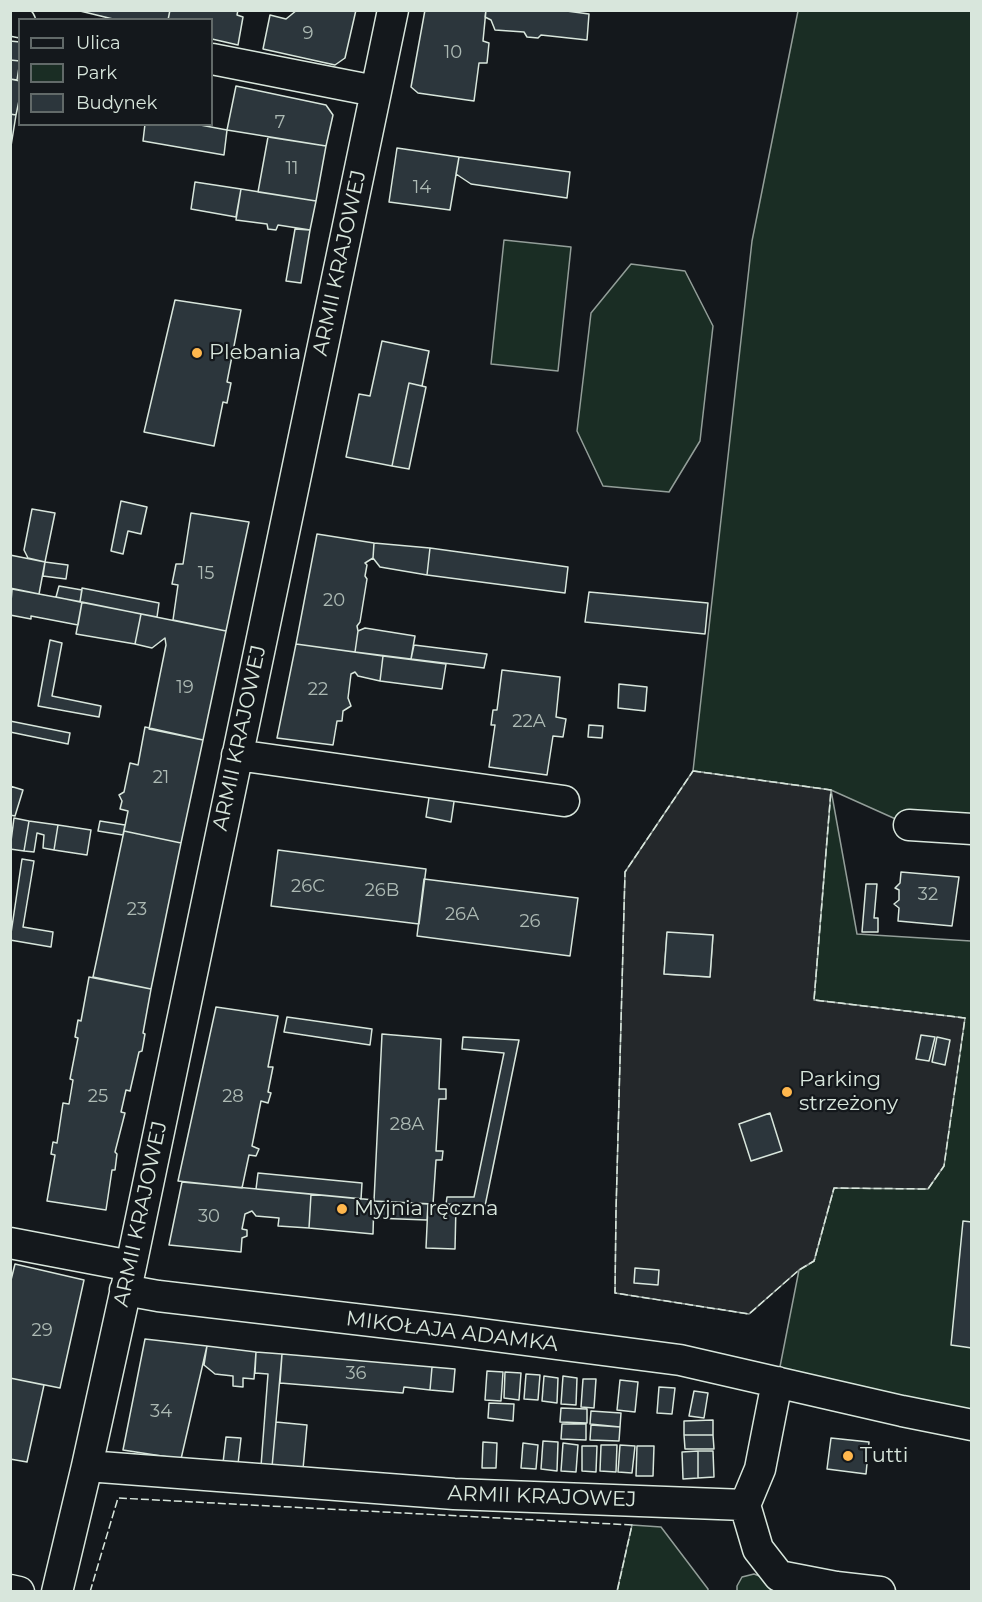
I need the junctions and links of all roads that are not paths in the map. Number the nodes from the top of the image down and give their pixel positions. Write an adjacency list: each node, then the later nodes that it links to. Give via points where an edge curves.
1 (393, 10): 3 (street, ARMII KRAJOWEJ)
2 (213, 59): 3 (street)
3 (375, 91): 4 (street, ARMII KRAJOWEJ)
4 (237, 755): 5 (street); 9 (street, ARMII KRAJOWEJ)
5 (564, 801)
6 (909, 825): 7 (street)
7 (972, 829)
8 (10, 1243): 9 (street, MIKOŁAJA ADAMKA)
9 (128, 1278): 10 (street, MIKOŁAJA ADAMKA, via 158,1296 680,1360); 12 (street, ARMII KRAJOWEJ)
10 (777, 1382): 11 (street, MIKOŁAJA ADAMKA); 13 (street, via 760,1469)
11 (972, 1425)
12 (87, 1466): 13 (street, ARMII KRAJOWEJ, via 454,1494); 16 (street, ARMII KRAJOWEJ)
13 (745, 1505): 17 (street, via 758,1549 779,1576)
14 (10, 1590): 15 (street)
15 (19, 1592)
16 (57, 1592)
17 (880, 1592)

